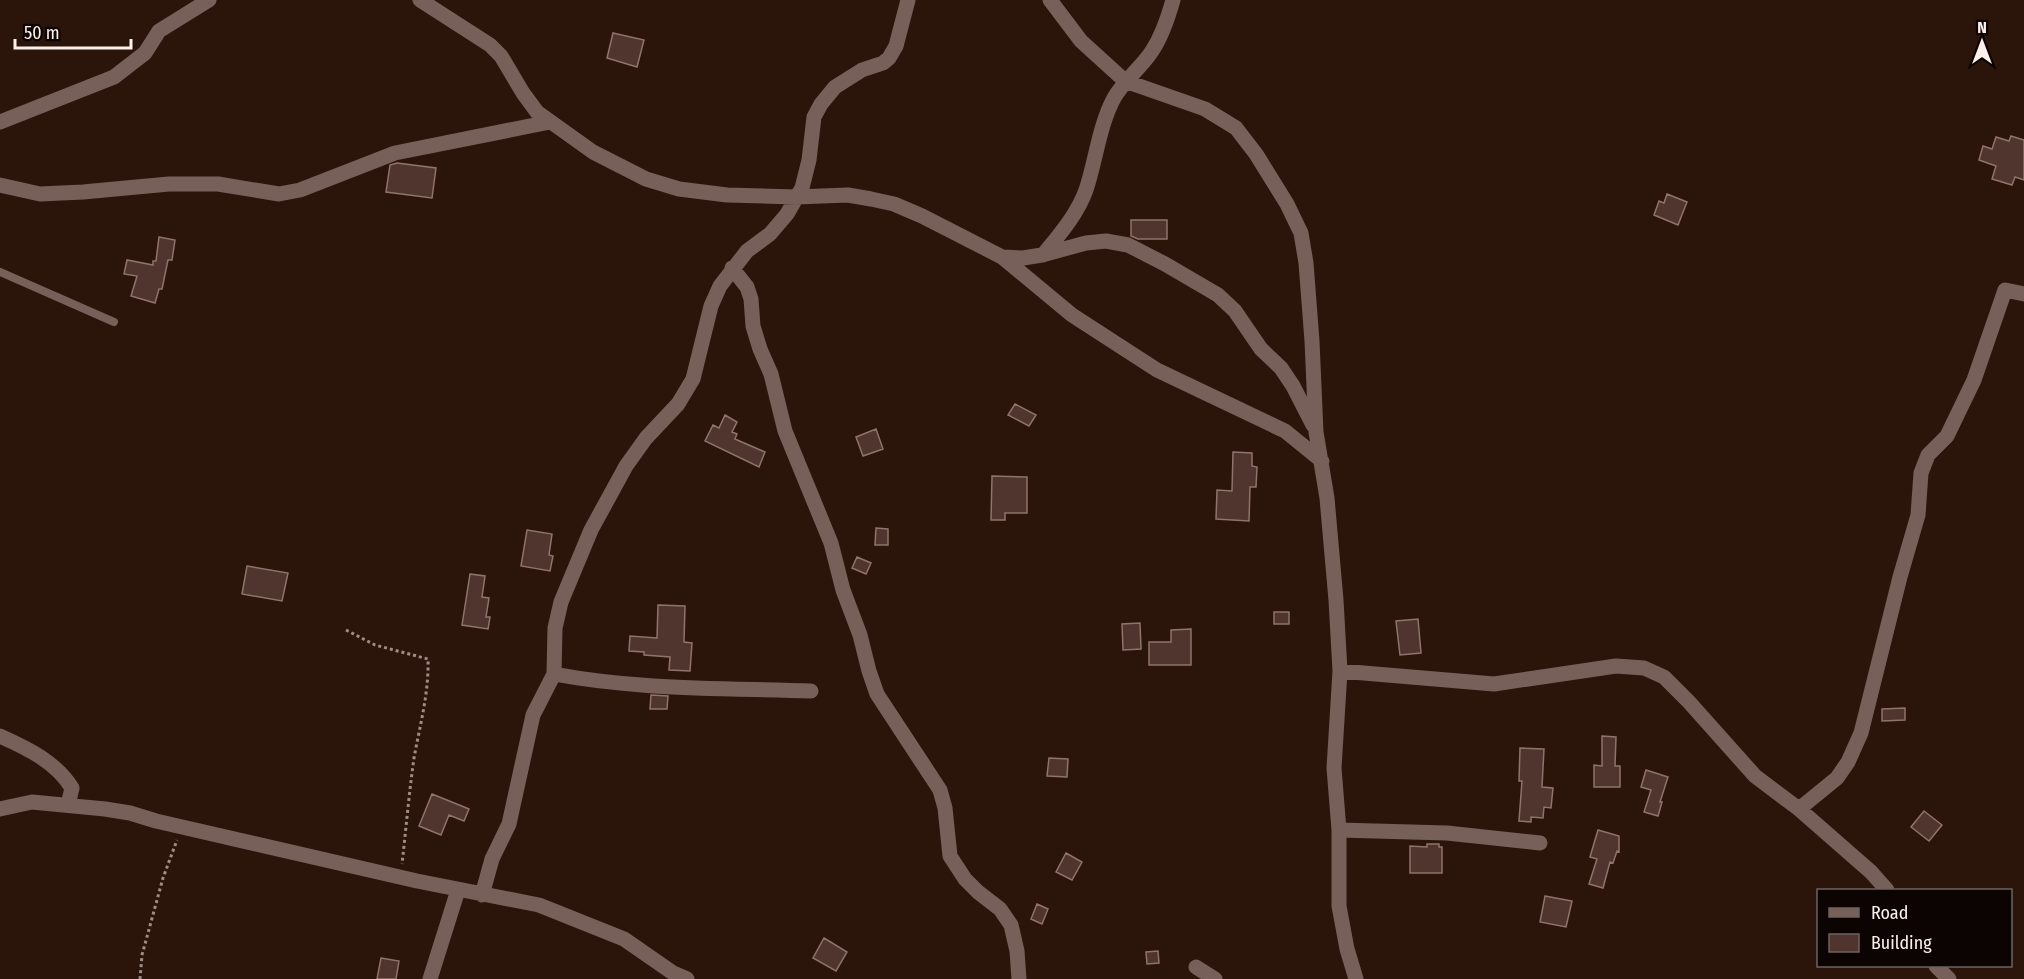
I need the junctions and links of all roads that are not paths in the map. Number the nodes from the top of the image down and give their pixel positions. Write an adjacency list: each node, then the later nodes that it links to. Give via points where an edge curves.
1 (209, 0): 7 (street, via 159,31 145,53 114,77)
2 (420, 0): 8 (street, via 490,45 537,112)
3 (908, 0): 10 (street, via 889,58 836,87 821,104 814,117 802,188)
4 (1050, 0): 6 (street, via 1081,41)
5 (1173, 0): 6 (street, via 1164,30 1152,51)
6 (1125, 81): 11 (street, via 1103,128 1079,205); 17 (street, via 1205,108 1236,128 1287,204 1301,233 1306,263)
7 (0, 122)
8 (550, 122): 9 (street, via 395,153 300,190 279,194 218,184 40,194); 10 (street, via 593,152 679,189)
9 (0, 185)
10 (796, 197): 12 (street, via 848,195 894,204); 13 (street, via 770,234)
11 (1042, 255): 12 (street); 17 (street, via 1096,242 1128,245 1218,295 1281,368)
12 (1002, 257): 18 (street, via 1072,315 1148,364 1285,431)
13 (732, 268): 20 (street, via 711,306 693,379 678,404 626,466 591,530 561,602 555,628); 35 (street, via 747,287 753,326 771,374 785,431 831,543 878,694 940,790 950,856 965,879 1000,909 1011,925)
14 (0, 272): 16 (lane)
15 (2024, 294): 25 (street, via 2005,290 1974,380 1947,436 1928,455 1921,473 1918,515 1861,733 1837,778)
16 (114, 322)
17 (1316, 432): 18 (street)
18 (1322, 461): 19 (street)
19 (1340, 671): 25 (street, via 1494,684 1616,666 1644,668 1664,677 1755,776); 26 (street, via 1334,768)
20 (554, 674): 21 (street, via 644,686); 30 (street, via 533,715 509,824 492,859)
21 (811, 691)
22 (0, 736): 23 (street, via 32,750 66,779 72,788)
23 (68, 805): 24 (street, via 32,802); 29 (street, via 130,813)
24 (0, 809)
25 (1799, 809): 28 (street)
26 (1339, 830): 27 (street, via 1447,833); 37 (street, via 1339,906)
27 (1540, 843)
28 (1885, 889)
29 (458, 890): 30 (street); 33 (street)
30 (482, 895): 34 (street, via 539,905 624,939)
31 (1196, 967): 36 (street)
32 (1937, 967): 38 (street)
33 (430, 979)
34 (687, 979)
35 (1019, 979)
36 (1215, 979)
37 (1356, 979)
38 (1949, 979)

